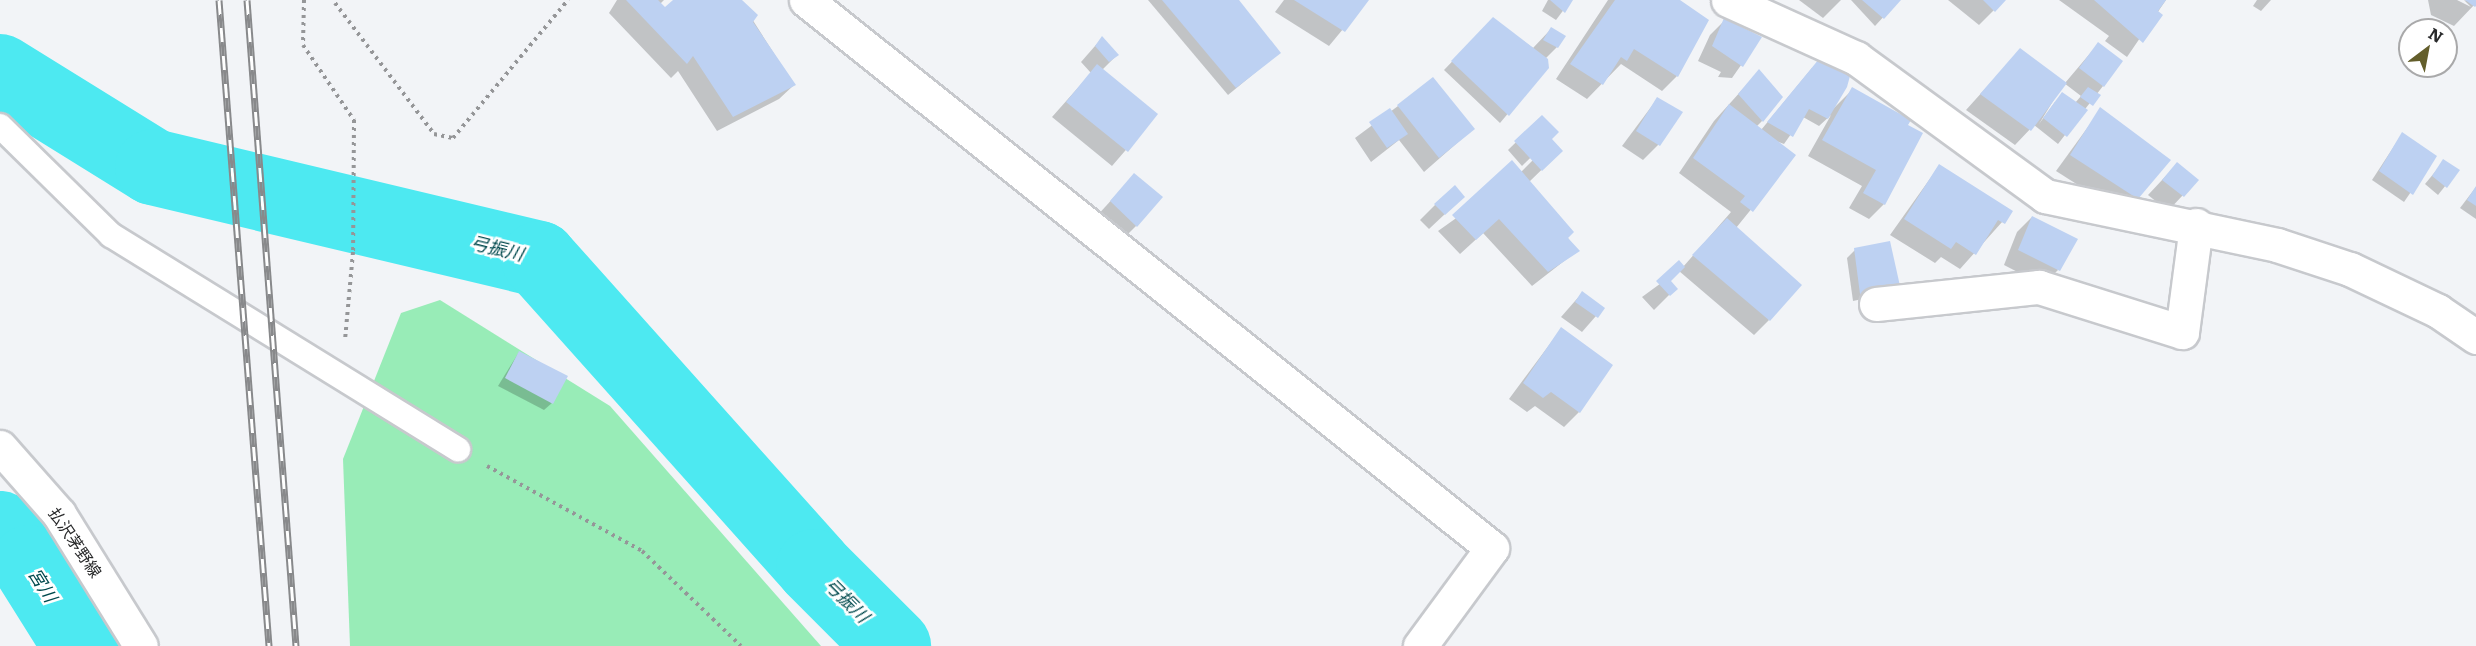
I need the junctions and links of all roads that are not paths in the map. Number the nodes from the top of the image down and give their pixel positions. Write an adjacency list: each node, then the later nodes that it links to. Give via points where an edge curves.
1 (807, 0): 10 (street, via 1492,548)
2 (1728, 0): 4 (street, via 1856,58 2045,196)
3 (0, 126): 8 (lane, via 111,234)
4 (2196, 225): 5 (street, via 2182,332 2039,287); 6 (street, via 2350,269 2438,311)
5 (1876, 304)
6 (2476, 337)
7 (0, 447): 9 (street, 払沢茅野線, via 59,514)
8 (458, 449)
9 (141, 646)
10 (1420, 646)

